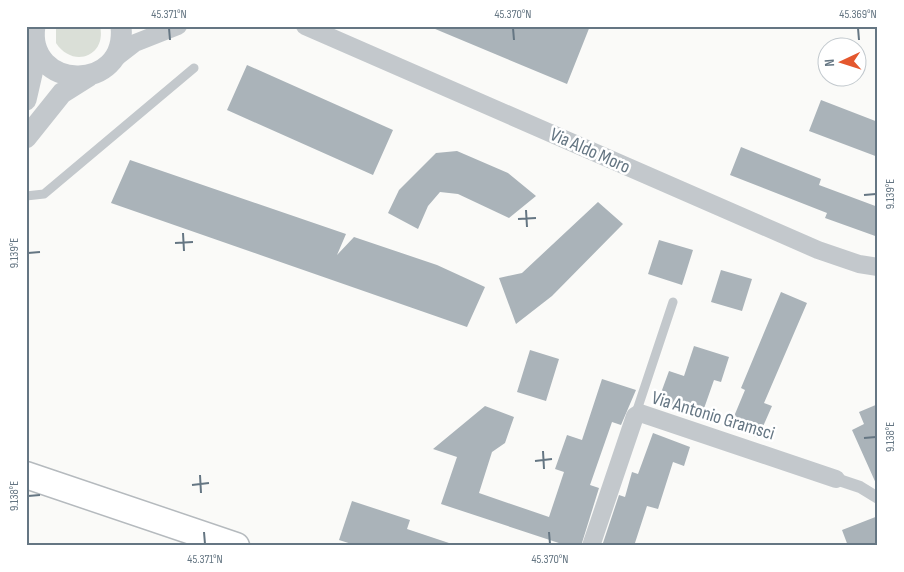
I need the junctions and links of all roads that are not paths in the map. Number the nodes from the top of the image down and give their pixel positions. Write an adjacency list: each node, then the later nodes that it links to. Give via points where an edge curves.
1 (121, 26): 5 (street, via 120,46)
2 (178, 26): 5 (street, via 135,43)
3 (305, 26): 11 (street, Via Aldo Moro, via 818,250)
4 (35, 32): 7 (street, via 39,52 50,67 72,77); 8 (street, via 32,74)
5 (113, 60): 7 (street)
6 (194, 68): 10 (lane, via 44,194)
7 (91, 75): 9 (street, via 62,93)
8 (26, 100)
9 (26, 138)
10 (26, 196)
11 (878, 267)
12 (673, 302): 13 (lane)
13 (635, 416): 15 (street, Via Antonio Gramsci, via 648,414); 18 (street, Via Antonio Gramsci)
14 (26, 475): 17 (main road)
15 (836, 479): 16 (street, Via Antonio Gramsci, via 860,487)
16 (878, 498)
17 (236, 546)
18 (591, 546)

